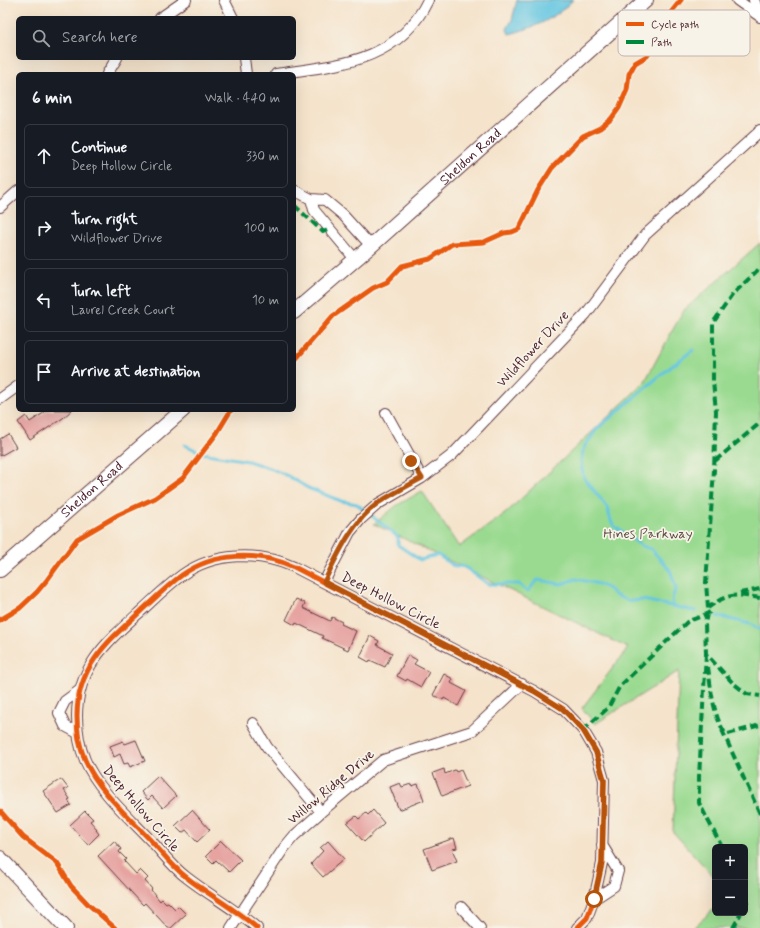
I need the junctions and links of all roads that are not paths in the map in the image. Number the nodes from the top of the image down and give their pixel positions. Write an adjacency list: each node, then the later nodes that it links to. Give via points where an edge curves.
1 (186, 0): 8 (street)
2 (224, 0): 9 (street)
3 (428, 0): 16 (street, via 420,15 401,36 378,52 346,63)
4 (646, 0): 7 (main road, Sheldon Road)
5 (737, 0): 10 (street)
6 (754, 0): 10 (street)
7 (635, 10)
8 (163, 16)
9 (231, 16)
10 (759, 16)
11 (618, 25): 22 (main road, Sheldon Road)
12 (117, 60): 14 (street)
13 (244, 60): 15 (street)
14 (108, 72)
15 (246, 72)
16 (289, 72)
17 (760, 130): 29 (street, Wildflower Drive, via 645,235 586,314 452,455)
18 (296, 191): 20 (street)
19 (16, 193): 21 (street)
20 (311, 199): 22 (street, via 325,200 343,214); 23 (street, via 314,210)
21 (0, 207)
22 (371, 246): 23 (main road, Sheldon Road)
23 (355, 260): 24 (main road, Sheldon Road)
24 (296, 310)
25 (16, 387): 26 (street)
26 (0, 399)
27 (181, 412): 30 (main road, Sheldon Road)
28 (386, 413): 29 (street)
29 (422, 478): 31 (street, Wildflower Drive, via 378,504 361,519 350,532)
30 (0, 570)
31 (324, 582): 32 (street, Deep Hollow Circle); 33 (street, Deep Hollow Circle, via 286,563 266,557 232,556 204,563 172,583 106,642 90,665)
32 (522, 684): 36 (street, Willow Ridge Drive, via 472,731 383,760); 37 (street, Deep Hollow Circle, via 563,709 583,730 596,752 604,780)
33 (80, 690): 35 (street, Deep Hollow Circle, via 77,711); 35 (street, via 65,701 59,713 65,726)
34 (253, 723): 36 (street, via 267,747)
35 (78, 733): 41 (street, Deep Hollow Circle, via 87,763 100,786 184,876)
36 (321, 812): 41 (street, Willow Ridge Drive, via 284,848)
37 (602, 845): 39 (street, Deep Hollow Circle, via 602,863); 39 (street, via 618,871 614,886)
38 (0, 858): 42 (main road)
39 (594, 899): 46 (street, Deep Hollow Circle, via 587,918)
40 (461, 907): 45 (street)
41 (240, 915): 43 (street, Willow Ridge Drive); 44 (street, Deep Hollow Circle)
42 (66, 928)
43 (231, 928)
44 (257, 928)
45 (480, 928)
46 (578, 928)

